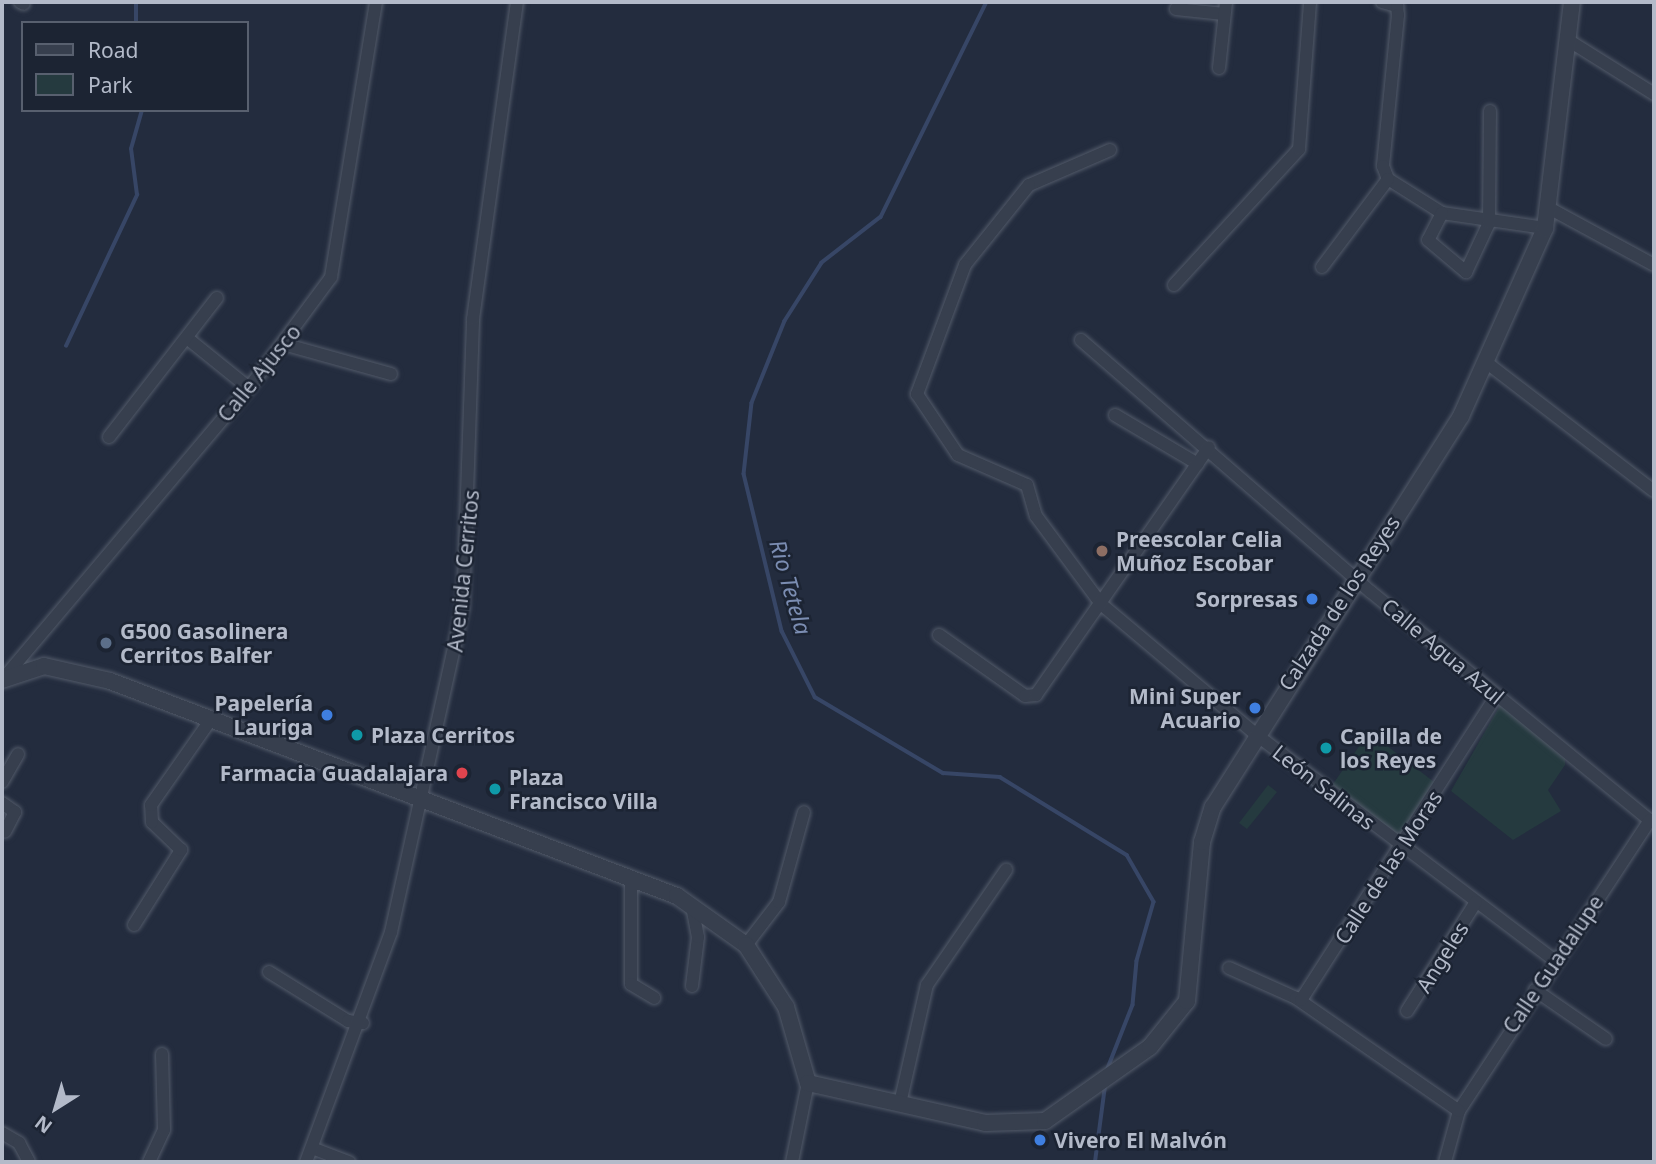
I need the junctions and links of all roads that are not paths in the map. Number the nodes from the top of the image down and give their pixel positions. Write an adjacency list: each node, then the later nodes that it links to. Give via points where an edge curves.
1 (376, 2): 24 (street, Calle Ajusco, via 341,242 331,277)
2 (517, 2): 42 (street, Avenida Cerritos, via 472,330 474,448 463,608)
3 (1310, 2): 20 (street, via 1299,149)
4 (1382, 2): 13 (street, via 1397,6 1398,15 1383,166)
5 (1572, 2): 8 (street, Calzada de los Reyes)
6 (1225, 8): 7 (street); 9 (street)
7 (1176, 9)
8 (1568, 40): 10 (street); 14 (street, Calzada de los Reyes)
9 (1219, 68)
10 (1654, 94)
11 (1490, 111): 16 (street)
12 (1110, 150): 34 (street, León Salinas, via 1029,185 965,265 951,312 916,386 958,455 1027,485 1036,516)
13 (1388, 179): 15 (street); 19 (street)
14 (1549, 208): 17 (street, Calzada de los Reyes); 18 (street)
15 (1442, 213): 16 (street); 16 (street, via 1427,240 1466,272)
16 (1489, 223): 17 (street)
17 (1545, 228): 25 (street, Calzada de los Reyes)
18 (1654, 265)
19 (1322, 267)
20 (1174, 285)
21 (217, 298): 22 (street)
22 (187, 338): 27 (street); 29 (street)
23 (1080, 340): 30 (street, Calle Agua Azul)
24 (283, 344): 26 (street); 27 (street, Calle Ajusco)
25 (1487, 363): 32 (street); 33 (street, Calzada de los Reyes, via 1461,416)
26 (391, 374)
27 (248, 388): 36 (street, Calle Ajusco)
28 (1115, 415): 31 (street)
29 (109, 437)
30 (1209, 447): 31 (street); 33 (street, Calle Agua Azul)
31 (1198, 464): 34 (street)
32 (1654, 491)
33 (1356, 576): 37 (street, Calle Agua Azul); 39 (street, Calzada de los Reyes)
34 (1101, 604): 35 (street, via 1031,698); 39 (street, León Salinas)
35 (939, 635)
36 (2, 680): 38 (street, via 44,666 69,670)
37 (1496, 696): 45 (street, Calle Agua Azul); 47 (street, Calle de las Moras)
38 (212, 718): 42 (street); 52 (street, via 151,805 148,816 181,850)
39 (1254, 733): 47 (street, León Salinas); 66 (street, Calzada de los Reyes, via 1213,807 1202,842 1189,995 1160,1038 1045,1121 985,1123)
40 (18, 754): 41 (street)
41 (2, 782)
42 (423, 796): 49 (street); 62 (street, Avenida Cerritos)
43 (2, 803): 46 (street, via 15,812)
44 (804, 812): 53 (street, via 779,902)
45 (1650, 820): 54 (street, Calle Guadalupe)
46 (5, 832)
47 (1402, 848): 50 (street, León Salinas); 60 (street, Calle de las Moras)
48 (1006, 870): 66 (street, via 927,985)
49 (631, 877): 51 (street); 59 (street, via 631,984)
50 (1476, 902): 54 (street, León Salinas); 61 (street, Angeles)
51 (692, 905): 53 (street); 57 (street, via 698,937)
52 (134, 925)
53 (746, 945): 65 (street, via 786,1007)
54 (1554, 960): 58 (street, Calle Guadalupe)
55 (1229, 968): 60 (street)
56 (269, 972): 62 (street, via 348,1021)
57 (692, 986)
58 (1535, 990): 63 (street); 67 (street, Calle Guadalupe)
59 (654, 998)
60 (1301, 1000): 67 (street)
61 (1407, 1011)
62 (363, 1023): 69 (street, Avenida Cerritos)
63 (1606, 1039)
64 (162, 1054): 71 (street, via 164,1130)
65 (808, 1083): 66 (street, Calzada de los Reyes); 74 (street)
66 (901, 1099)
67 (1459, 1111): 75 (street, Calle Guadalupe)
68 (2, 1133): 70 (street, via 19,1143)
69 (312, 1148): 72 (street, Avenida Cerritos); 73 (street)
70 (29, 1162)
71 (149, 1162)
72 (306, 1162)
73 (349, 1162)
74 (792, 1162)
75 (1445, 1162)

